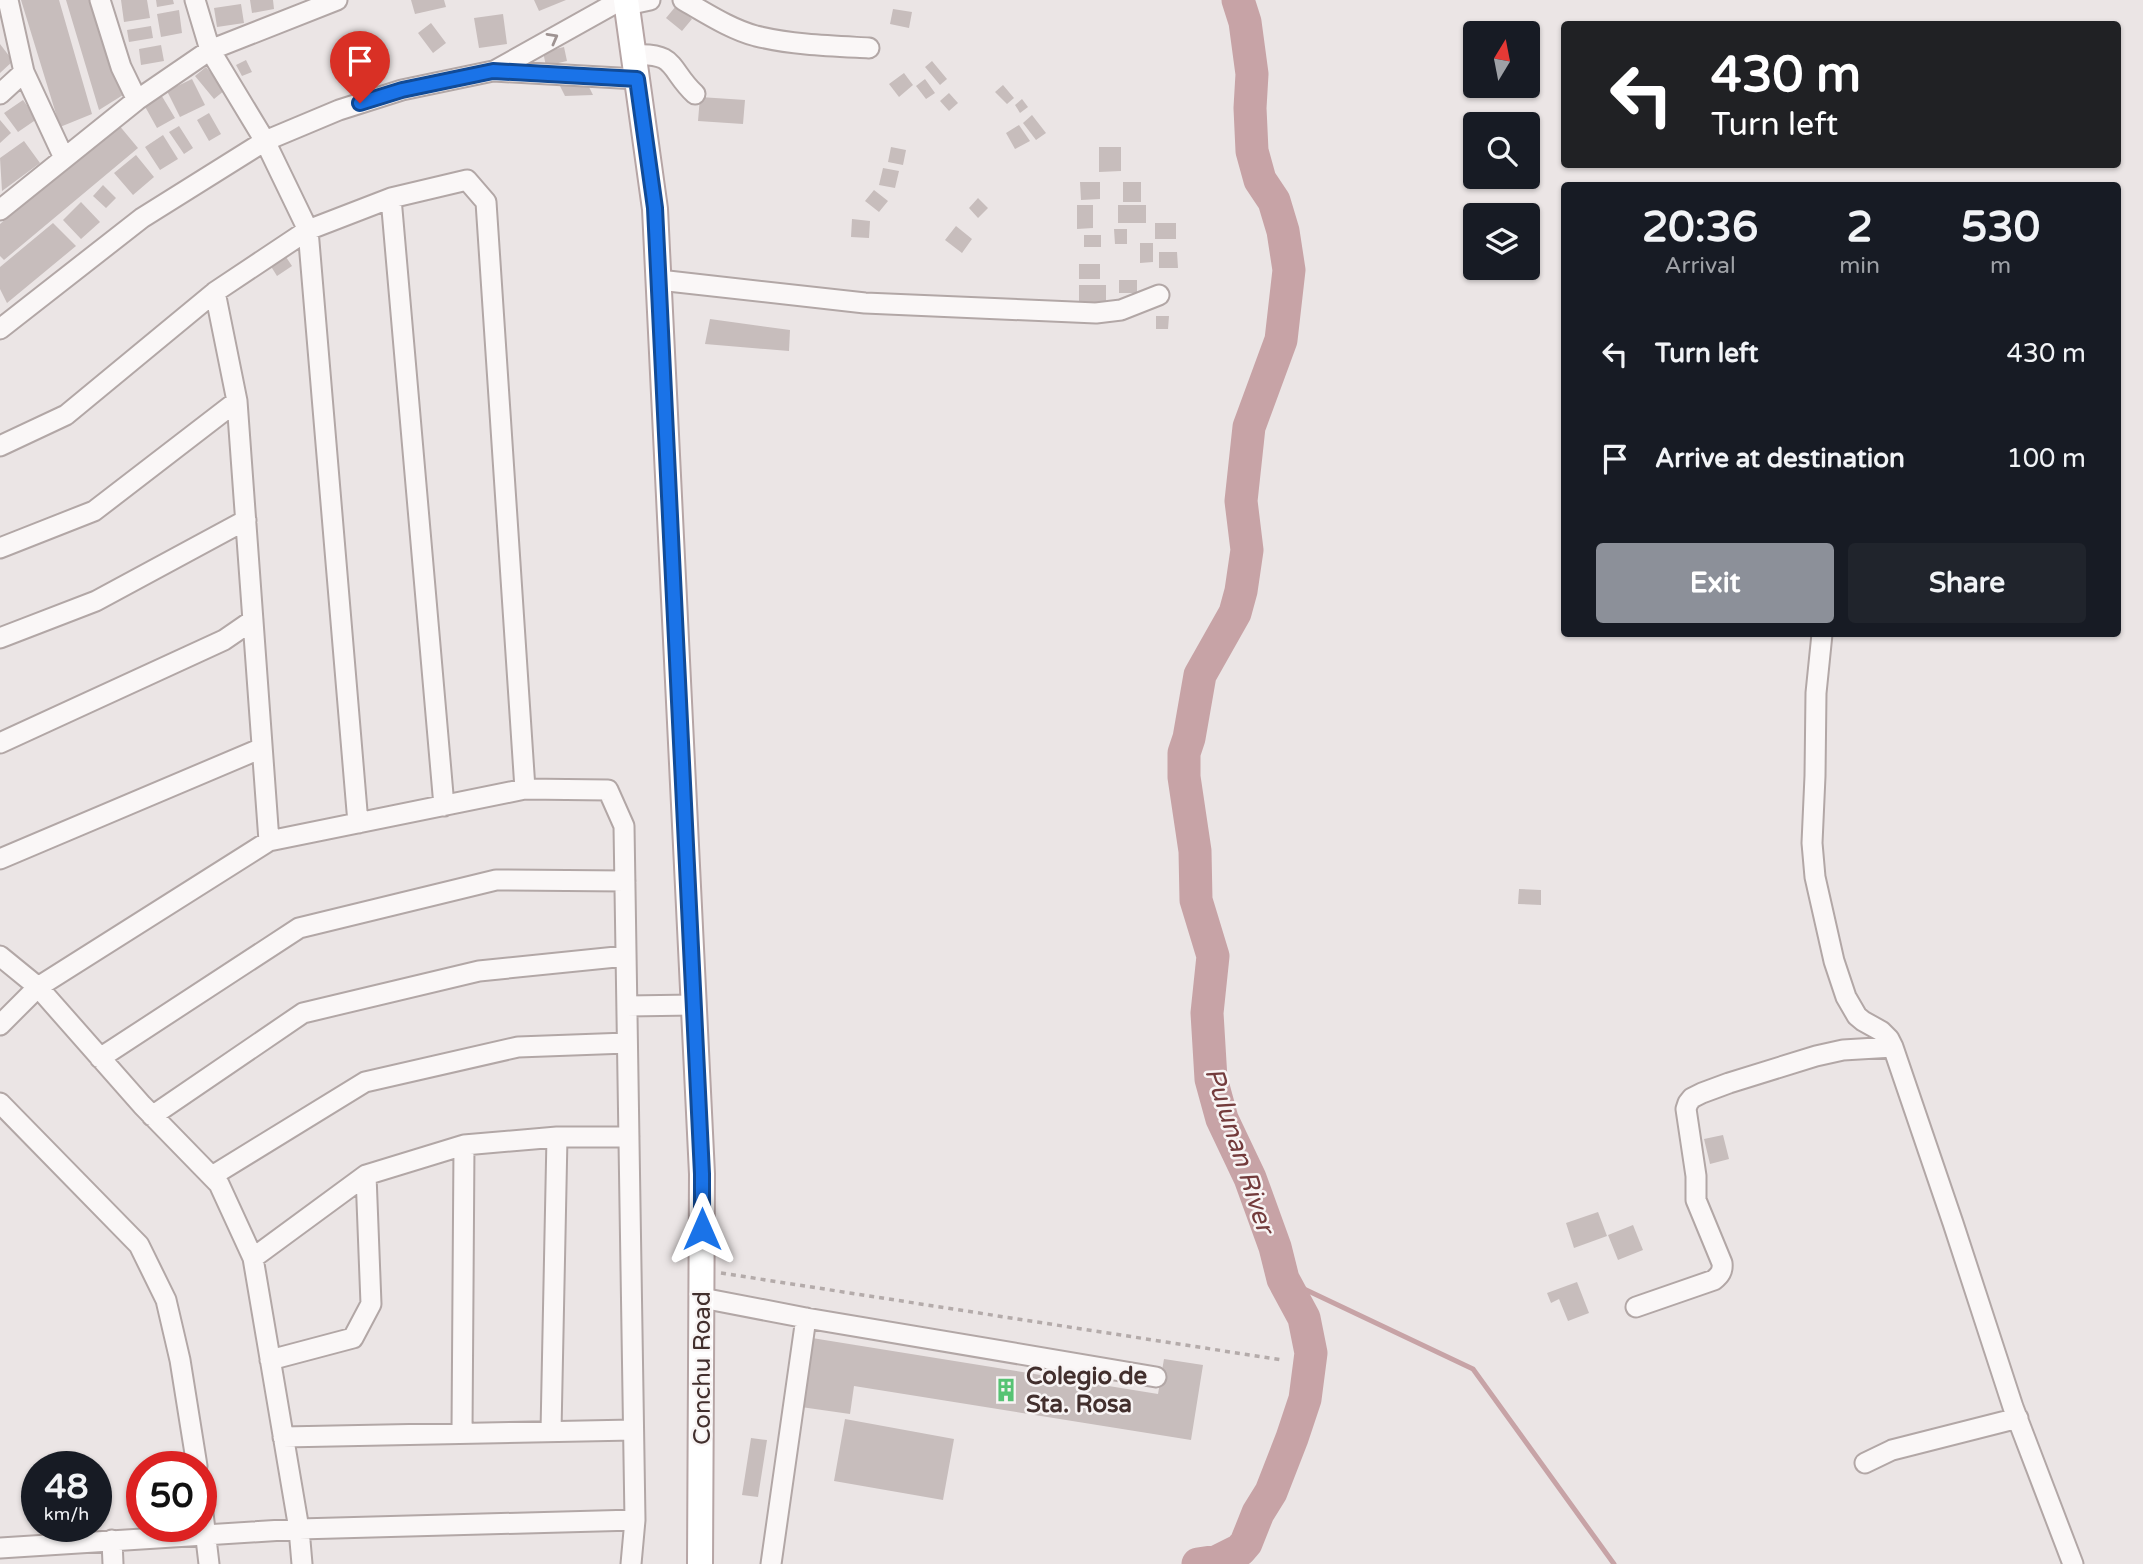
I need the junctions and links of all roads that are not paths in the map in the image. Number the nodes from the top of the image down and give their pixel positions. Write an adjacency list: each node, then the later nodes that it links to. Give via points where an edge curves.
1 (8, 0): 12 (street)
2 (100, 0): 15 (street, via 121,67)
3 (195, 0): 9 (street)
4 (337, 0): 7 (street)
5 (683, 0): 8 (street, via 755,35 802,44)
6 (631, 1): 10 (main road, Conchu Road); 11 (street, one-way to 6)
7 (289, 9): 9 (street)
8 (869, 48)
9 (209, 50): 15 (street); 16 (street)
10 (635, 67): 11 (street); 14 (street, via 652,54 661,56); 21 (main road, Conchu Road, via 655,208)
11 (493, 71): 16 (street, via 402,90)
12 (24, 72): 13 (street); 17 (street)
13 (0, 94)
14 (695, 94)
15 (137, 100): 17 (street)
16 (265, 141): 20 (street); 24 (street, via 142,218)
17 (64, 158): 19 (street)
18 (390, 198): 20 (street); 34 (street, via 467,180 486,201); 35 (street)
19 (0, 210)
20 (308, 230): 22 (street); 36 (street)
21 (659, 280): 23 (street, via 865,303 1096,313 1121,310); 43 (main road, Conchu Road)
22 (215, 292): 25 (street); 26 (street, via 66,415)
23 (1159, 295)
24 (0, 329)
25 (237, 401): 27 (street); 28 (street, via 94,511)
26 (0, 446)
27 (246, 520): 29 (street); 31 (street, via 96,601)
28 (0, 548)
29 (253, 620): 32 (street, via 224,640); 33 (street)
30 (1822, 637): 47 (street, via 1816,693 1814,868 1846,997 1857,1016 1881,1031)
31 (0, 638)
32 (0, 743)
33 (262, 748): 37 (street); 38 (street)
34 (525, 789): 35 (street); 39 (street, via 608,790 624,826)
35 (443, 806): 36 (street)
36 (358, 823): 37 (street)
37 (269, 841): 42 (street)
38 (0, 859)
39 (625, 881): 41 (street); 48 (street, via 496,880 299,928)
40 (0, 956): 42 (street)
41 (626, 956): 44 (street); 50 (street, via 479,971 303,1013)
42 (38, 987): 45 (street); 48 (street)
43 (694, 1005): 44 (street); 57 (main road, Conchu Road)
44 (627, 1006): 46 (street)
45 (0, 1025)
46 (627, 1043): 52 (street); 55 (street, via 519,1047 365,1082)
47 (1893, 1047): 58 (street, via 1816,1056 1692,1098 1686,1109 1696,1200 1723,1269 1714,1280); 62 (street)
48 (100, 1058): 50 (street)
49 (0, 1103): 67 (street, via 139,1245 166,1300)
50 (152, 1116): 55 (street)
51 (557, 1137): 52 (street); 53 (street); 64 (street)
52 (629, 1137): 63 (street)
53 (464, 1145): 54 (street); 65 (street)
54 (366, 1175): 56 (street); 60 (street, via 371,1304 353,1338)
55 (212, 1176): 56 (street)
56 (253, 1258): 60 (street)
57 (702, 1298): 59 (street); 81 (main road, Conchu Road)
58 (1636, 1307)
59 (806, 1318): 61 (street); 82 (street)
60 (270, 1360): 66 (street)
61 (1156, 1377)
62 (2018, 1418): 68 (street, via 1892,1450); 83 (street)
63 (633, 1430): 64 (street); 69 (street)
64 (551, 1431): 65 (street)
65 (462, 1433): 66 (street)
66 (283, 1437): 70 (street)
67 (195, 1451)
68 (1865, 1464)
69 (635, 1520): 70 (street); 80 (street)
70 (299, 1529): 71 (street); 79 (street)
71 (217, 1534)
72 (126, 1539): 73 (street)
73 (112, 1540): 77 (street)
74 (84, 1542): 76 (street)
75 (208, 1542): 78 (street)
76 (0, 1548)
77 (113, 1564)
78 (209, 1564)
79 (302, 1564)
80 (631, 1564)
81 (700, 1564)
82 (771, 1564)
83 (2073, 1564)

